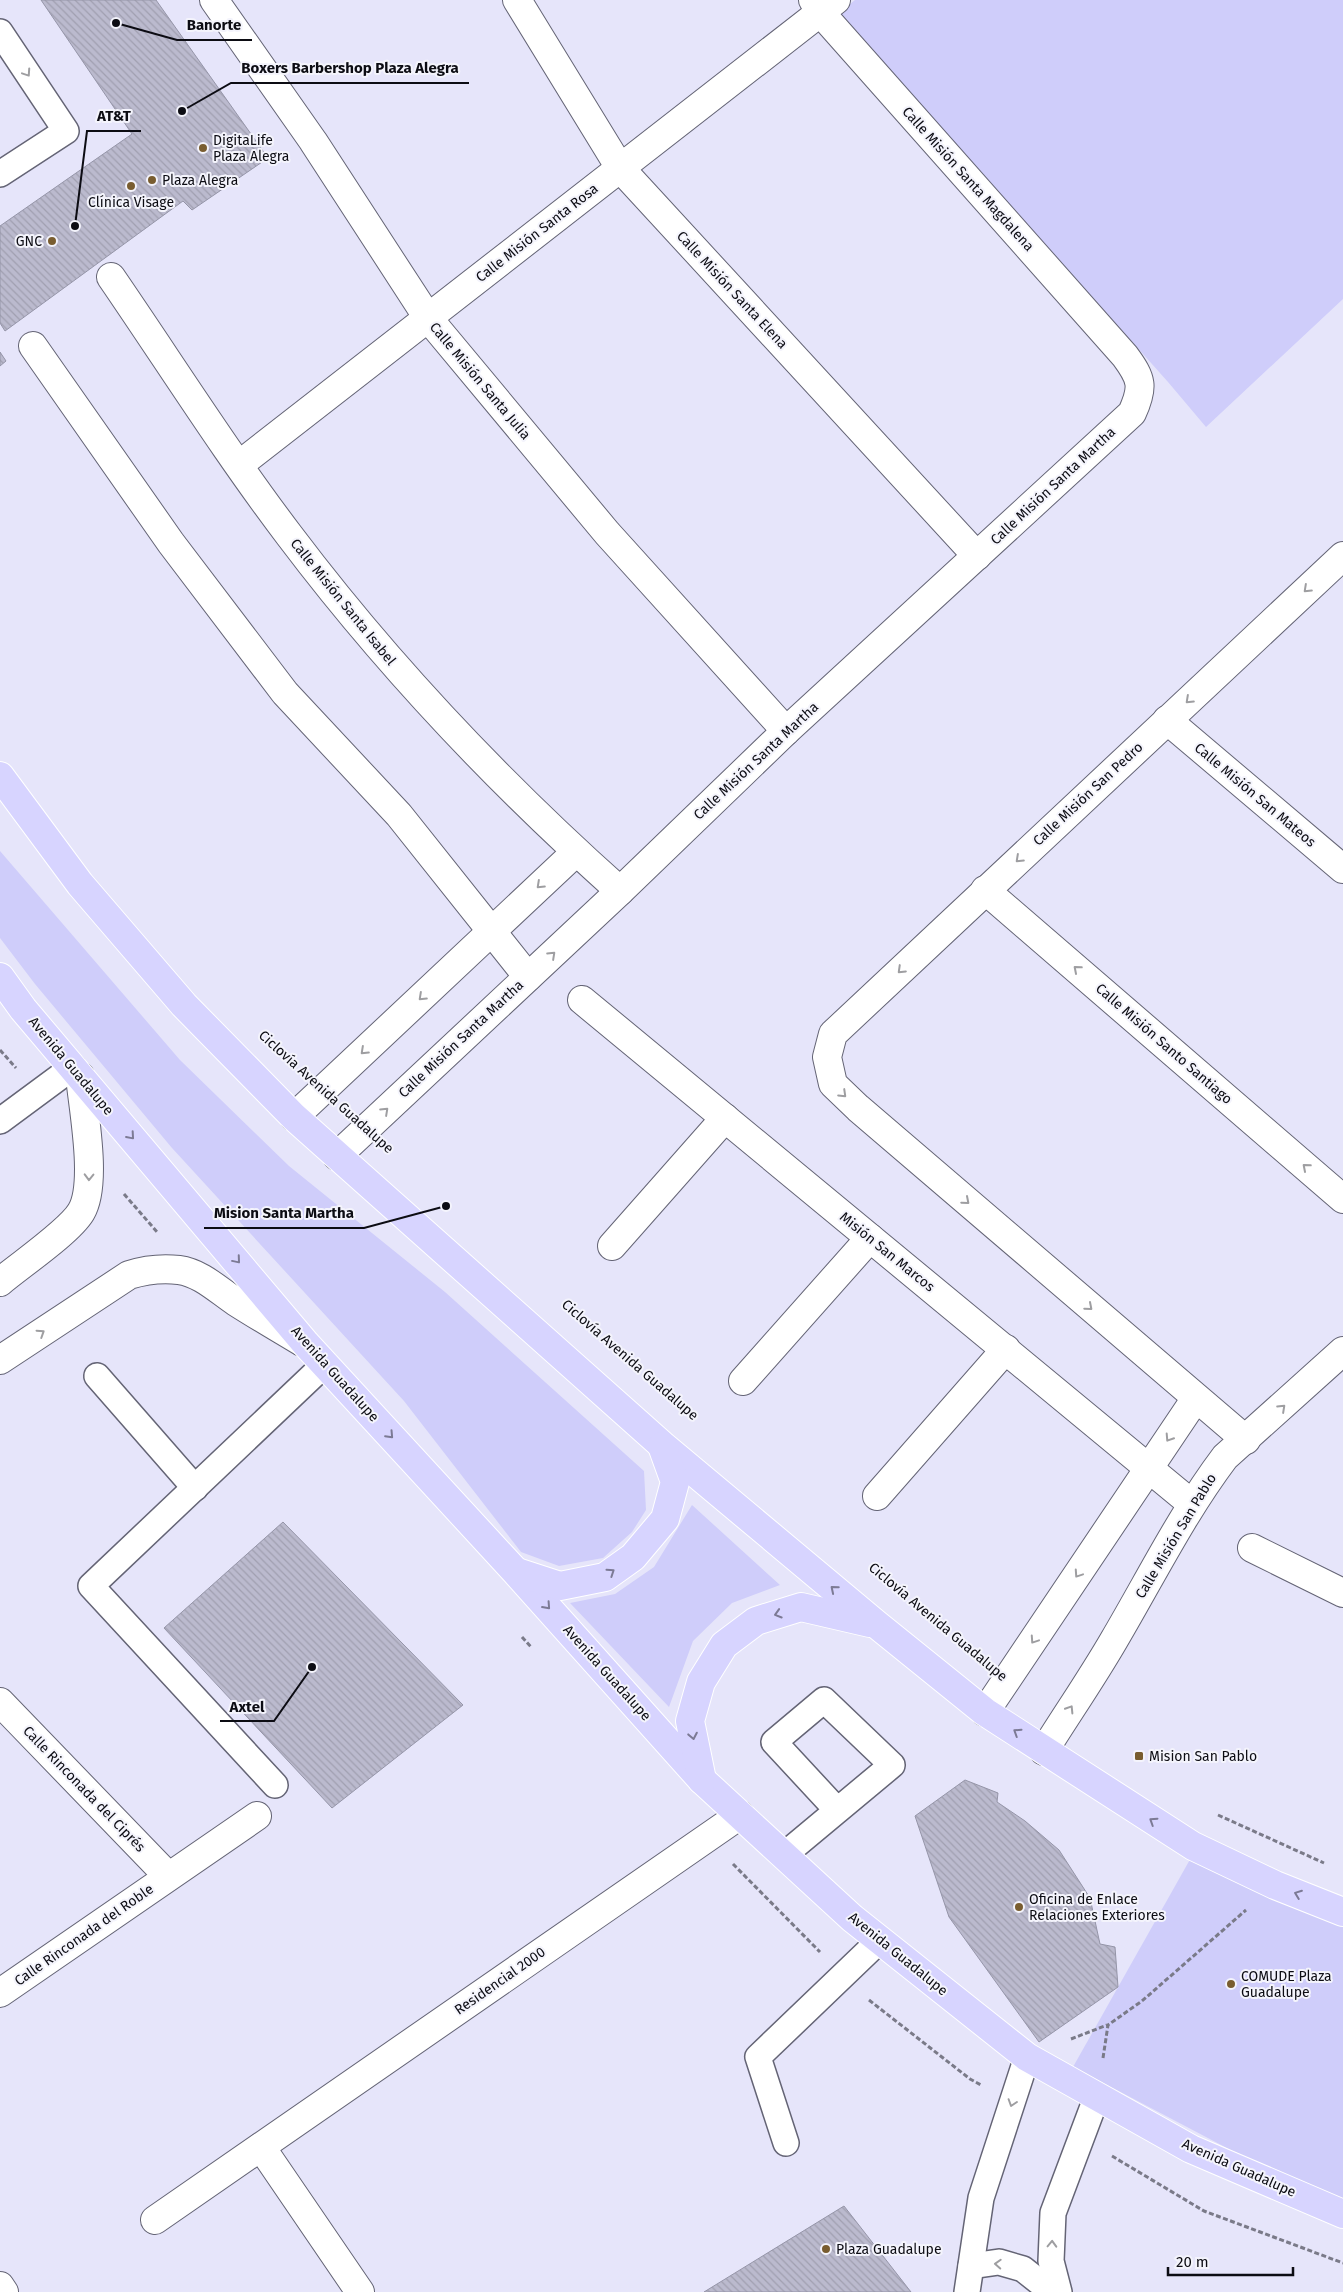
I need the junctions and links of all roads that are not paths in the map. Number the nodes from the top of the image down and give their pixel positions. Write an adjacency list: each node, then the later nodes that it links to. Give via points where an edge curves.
1 (214, 0): 8 (street, Calle Misión Santa Julia, via 313,141)
2 (516, 0): 5 (street, Calle Misión Santa Elena)
3 (823, 4): 5 (street, Calle Misión Santa Rosa); 10 (street, Calle Misión Santa Magdalena)
4 (0, 32): 6 (lane, one-way to 6, via 66,131)
5 (620, 168): 8 (street, Calle Misión Santa Rosa); 12 (street, Calle Misión Santa Elena)
6 (0, 174)
7 (111, 276): 11 (street, Calle Misión Santa Isabel)
8 (428, 318): 11 (street, Calle Misión Santa Rosa); 15 (street, Calle Misión Santa Julia, via 607,533)
9 (34, 346): 21 (street, via 171,543 284,693 399,815)
10 (1125, 356): 12 (street, Calle Misión Santa Martha, via 1138,374 1140,395 1132,413)
11 (239, 466): 17 (street, Calle Misión Santa Isabel, via 289,535 396,668 460,738)
12 (977, 556): 15 (street, Calle Misión Santa Martha)
13 (1343, 556): 14 (street, Calle Misión San Pedro, one-way to 14)
14 (1167, 720): 18 (street, Calle Misión San Mateos); 19 (street, Calle Misión San Pedro, one-way to 19)
15 (786, 731): 20 (street, Calle Misión Santa Martha)
16 (0, 776): 26 (main road, via 80,884 184,1005)
17 (576, 852): 20 (street, Calle Misión Santa Isabel); 21 (street, one-way to 21)
18 (1343, 869)
19 (985, 890): 30 (street, Calle Misión Santo Santiago, one-way to 19); 41 (street, Calle Misión San Pedro, one-way to 41, via 833,1034 826,1057 832,1084)
20 (620, 891): 22 (street, Calle Misión Santa Martha, one-way to 20)
21 (492, 931): 22 (street); 26 (street, one-way to 26)
22 (528, 977): 29 (street, Calle Misión Santa Martha, one-way to 22)
23 (0, 978): 25 (main road, Avenida Guadalupe)
24 (582, 1000): 27 (street, Misión San Marcos)
25 (76, 1071): 28 (lane); 33 (street, one-way to 33, via 89,1171 82,1212); 34 (main road, Avenida Guadalupe, one-way to 34)
26 (294, 1116): 29 (main road)
27 (725, 1118): 31 (street, Misión San Marcos); 32 (street)
28 (0, 1120)
29 (337, 1156): 43 (main road)
30 (1343, 1198)
31 (870, 1238): 35 (street, Misión San Marcos); 40 (street)
32 (612, 1246)
33 (0, 1282)
34 (306, 1344): 37 (street, one-way to 34, via 129,1275 160,1269 196,1275); 38 (main road, Avenida Guadalupe)
35 (1006, 1349): 44 (street, Misión San Marcos); 46 (street)
36 (1343, 1351): 42 (street, Calle Misión San Pablo, one-way to 36)
37 (0, 1360)
38 (325, 1364): 45 (lane); 49 (main road, Avenida Guadalupe, one-way to 49)
39 (97, 1376): 45 (lane)
40 (743, 1381)
41 (1196, 1398): 42 (street); 44 (street, one-way to 44)
42 (1246, 1440): 47 (street, Calle Misión San Pablo, via 1225,1457)
43 (662, 1445): 49 (main road, one-way to 43, via 560,1586 605,1577 633,1557 665,1519 675,1482); 51 (main road, one-way to 43)
44 (1149, 1468): 47 (street, Misión San Marcos); 53 (street, one-way to 53)
45 (194, 1488): 56 (lane, via 91,1586)
46 (877, 1496)
47 (1192, 1504): 54 (street, Calle Misión San Pablo, one-way to 47, via 1113,1642)
48 (1252, 1548): 50 (street)
49 (515, 1571): 55 (main road, Avenida Guadalupe, one-way to 55)
50 (1343, 1593)
51 (876, 1624): 53 (main road); 55 (main road, one-way to 55, via 801,1607 756,1621 724,1645 701,1682 690,1721)
52 (0, 1702): 61 (street, Calle Rinconada del Ciprés)
53 (985, 1712): 54 (main road, one-way to 53)
54 (1044, 1751): 62 (main road, one-way to 54, via 1275,1885 1193,1846)
55 (702, 1780): 58 (main road, Avenida Guadalupe)
56 (275, 1785)
57 (837, 1810): 57 (lane, via 892,1765 824,1700 774,1742); 60 (lane)
58 (740, 1815): 60 (main road, Avenida Guadalupe); 68 (street, Residencial 2000)
59 (257, 1816): 61 (street, Calle Rinconada del Roble)
60 (784, 1855): 63 (main road, Avenida Guadalupe)
61 (168, 1876): 64 (street, Calle Rinconada del Roble)
62 (1343, 1912)
63 (880, 1940): 65 (main road, Avenida Guadalupe); 67 (lane, via 758,2057)
64 (0, 1993)
65 (1027, 2057): 66 (main road, Avenida Guadalupe); 71 (lane, one-way to 71, via 981,2198)
66 (1097, 2096): 69 (main road, Avenida Guadalupe, via 1192,2149); 77 (lane, one-way to 66, via 1051,2261 1053,2214)
67 (786, 2143)
68 (261, 2147): 70 (street, Residencial 2000); 74 (street)
69 (1343, 2214)
70 (155, 2220)
71 (971, 2266): 75 (lane); 76 (lane, one-way to 71, via 1023,2269 999,2262)
72 (0, 2286): 73 (street)
73 (4, 2292)
74 (360, 2292)
75 (966, 2292)
76 (1052, 2292)
77 (1060, 2292)

